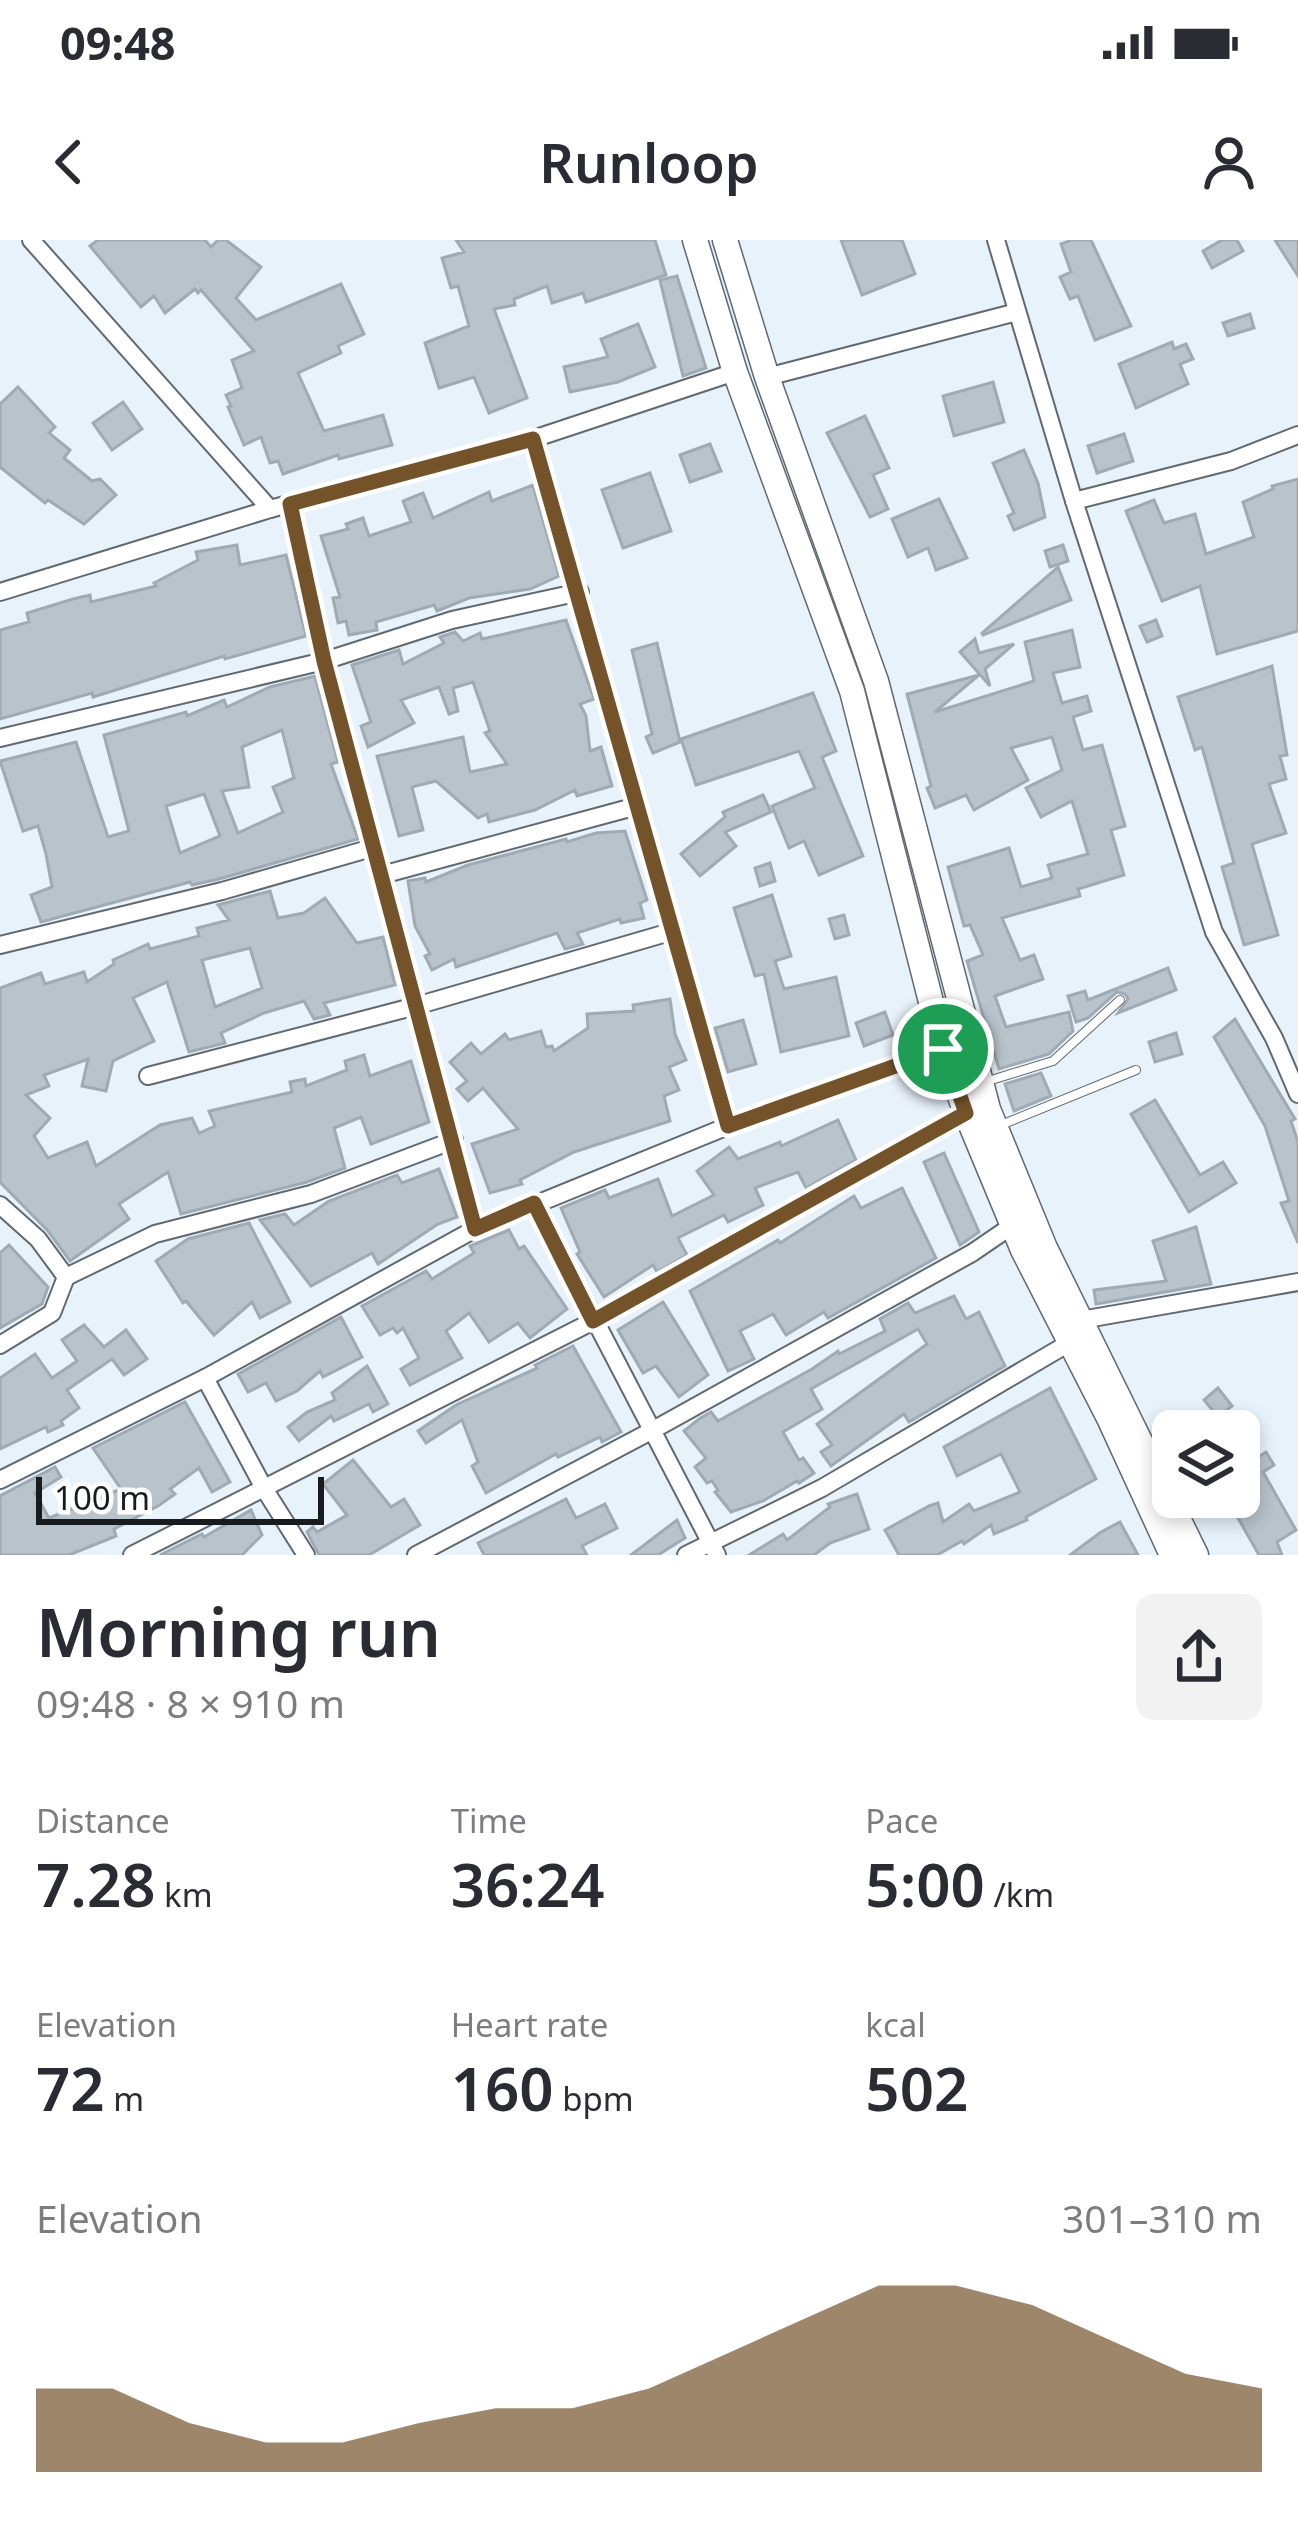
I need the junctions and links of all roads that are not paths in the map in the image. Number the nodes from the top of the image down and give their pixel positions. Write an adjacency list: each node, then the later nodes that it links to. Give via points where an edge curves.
1 (31, 240): 12 (street)
2 (695, 240): 6 (main road)
3 (725, 240): 7 (main road)
4 (996, 240): 5 (street)
5 (1017, 312): 7 (street); 10 (street)
6 (735, 372): 9 (street); 19 (main road, via 824,604)
7 (767, 376): 18 (main road, via 876,681)
8 (1298, 435): 10 (street, via 1231,461)
9 (533, 439): 11 (street); 14 (street)
10 (1074, 501): 30 (street, via 1214,932)
11 (290, 504): 12 (street); 15 (street)
12 (270, 509): 13 (street)
13 (0, 592)
14 (580, 592): 15 (street, via 452,620); 17 (street)
15 (324, 661): 16 (street); 20 (street)
16 (0, 738)
17 (637, 806): 21 (street); 22 (street)
18 (916, 835): 19 (main road); 29 (main road)
19 (890, 838): 26 (main road)
20 (375, 847): 21 (street); 23 (street)
21 (382, 875): 25 (street)
22 (670, 932): 25 (street); 32 (street)
23 (0, 945)
24 (1120, 1000): 29 (lane, via 1053,1061)
25 (416, 1006): 28 (street); 34 (street)
26 (943, 1049): 31 (main road); 32 (street)
27 (1136, 1070): 33 (lane)
28 (148, 1076)
29 (980, 1084): 33 (main road)
30 (1298, 1094)
31 (966, 1113): 38 (main road); 43 (street)
32 (728, 1126): 35 (street)
33 (994, 1127): 42 (main road)
34 (454, 1140): 39 (street); 40 (street, via 311,1194 155,1234)
35 (534, 1203): 39 (street); 43 (street)
36 (0, 1205): 37 (street)
37 (8, 1222): 40 (street, via 38,1239)
38 (1012, 1225): 44 (main road); 47 (street)
39 (475, 1229): 46 (street)
40 (66, 1277): 45 (street, via 52,1313)
41 (1298, 1282): 42 (street)
42 (1082, 1320): 56 (main road)
43 (593, 1321): 47 (street); 49 (street)
44 (1069, 1343): 50 (street); 52 (main road)
45 (0, 1345)
46 (205, 1378): 48 (street); 49 (street)
47 (653, 1430): 50 (street); 54 (street)
48 (0, 1480)
49 (265, 1490): 51 (street); 53 (street)
50 (713, 1548): 55 (street)
51 (140, 1553)
52 (1167, 1553)
53 (306, 1555)
54 (416, 1555)
55 (686, 1555)
56 (1196, 1555)

